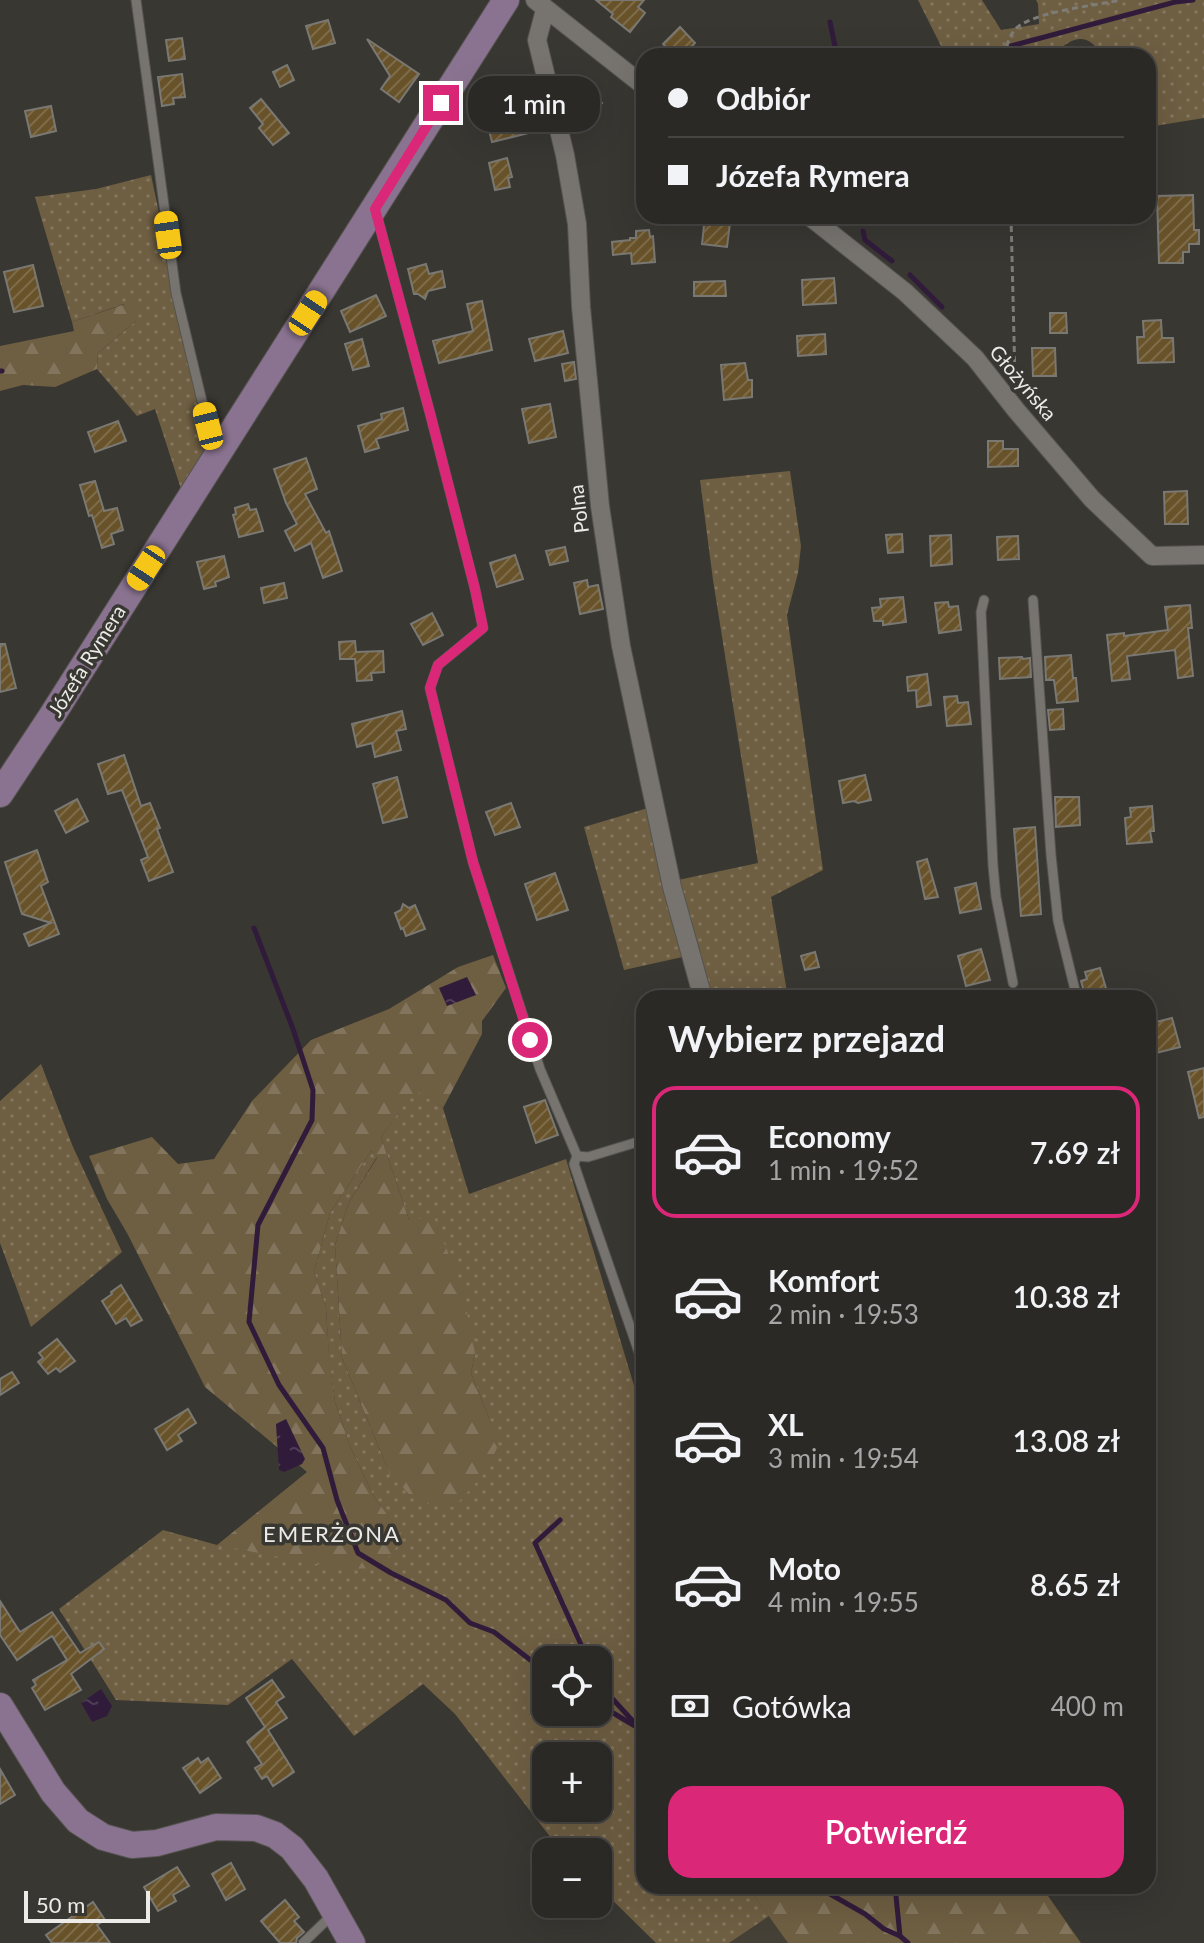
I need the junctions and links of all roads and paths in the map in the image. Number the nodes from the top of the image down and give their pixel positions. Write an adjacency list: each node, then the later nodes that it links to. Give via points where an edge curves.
1 (136, 0): 11 (lane, via 176,293 208,426)
2 (506, 0): 7 (street, Józefa Rymera)
3 (1121, 0): 5 (path, via 1020,25)
4 (540, 5): 6 (street); 17 (street, Polna, via 537,40 577,224 600,506 621,646 672,887)
5 (1006, 48)
6 (636, 80)
7 (375, 209): 11 (street, Józefa Rymera); 20 (lane, via 483,628 438,665 430,688 473,862 540,1069)
8 (819, 224): 10 (street, Głożyńska, via 905,292 975,358)
9 (1011, 224): 10 (path)
10 (1016, 410): 12 (street, Głożyńska, via 1092,499 1152,556)
11 (225, 444): 15 (street, Józefa Rymera)
12 (1204, 555)
13 (984, 600): 16 (lane, via 993,866)
14 (1033, 600): 18 (lane, via 1058,921)
15 (0, 794)
16 (1013, 983)
17 (701, 990)
18 (1075, 990)
19 (636, 1142): 20 (lane)
20 (577, 1156): 21 (lane, via 574,1164)
21 (636, 1344)
22 (0, 1706): 23 (street, via 53,1792 78,1821 103,1837 132,1845 216,1827 256,1828 292,1848)
23 (335, 1913): 24 (lane); 25 (street)
24 (303, 1943)
25 (352, 1943)

